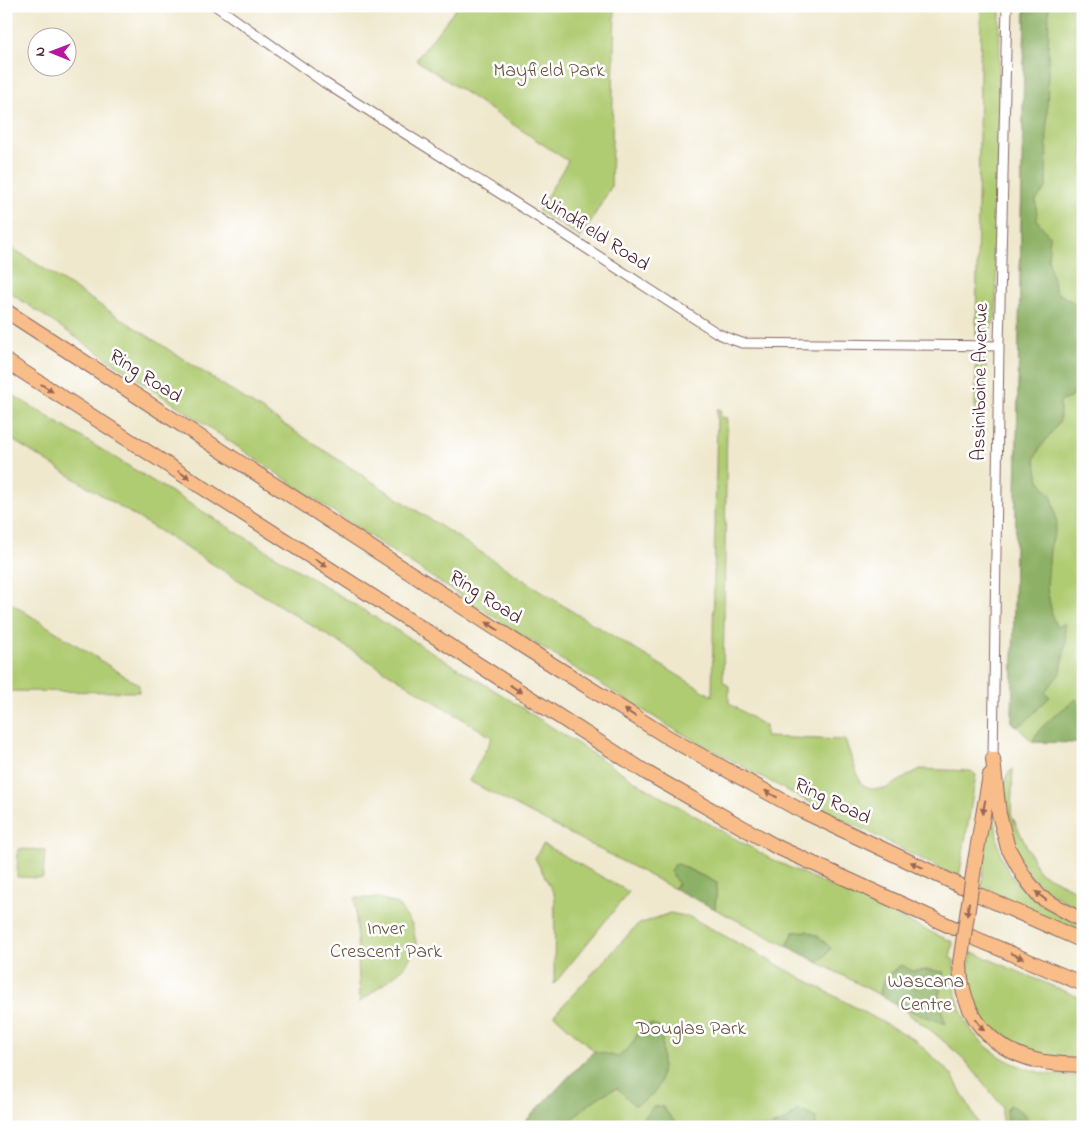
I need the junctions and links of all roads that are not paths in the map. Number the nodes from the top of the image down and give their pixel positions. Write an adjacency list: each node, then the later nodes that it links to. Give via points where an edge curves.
1 (216, 6): 4 (street, Windfield Road, via 325,83 728,338 742,343)
2 (1007, 6): 4 (street, Assiniboine Avenue)
3 (6, 311): 7 (highway, Ring Road, one-way to 3, via 796,808 669,738)
4 (999, 346): 6 (street, Assiniboine Avenue)
5 (6, 361): 10 (highway, one-way to 10, via 647,774 775,846)
6 (992, 759): 9 (highway, one-way to 6, via 1040,897 1008,848 999,814); 14 (highway, one-way to 14, bridge, via 960,963 962,989 981,1028 1012,1052 1044,1062)
7 (961, 886)
8 (979, 895): 12 (highway)
9 (1083, 921)
10 (954, 928)
11 (972, 937): 13 (highway, one-way to 13)
12 (1083, 941)
13 (1083, 984)
14 (1083, 1065)

